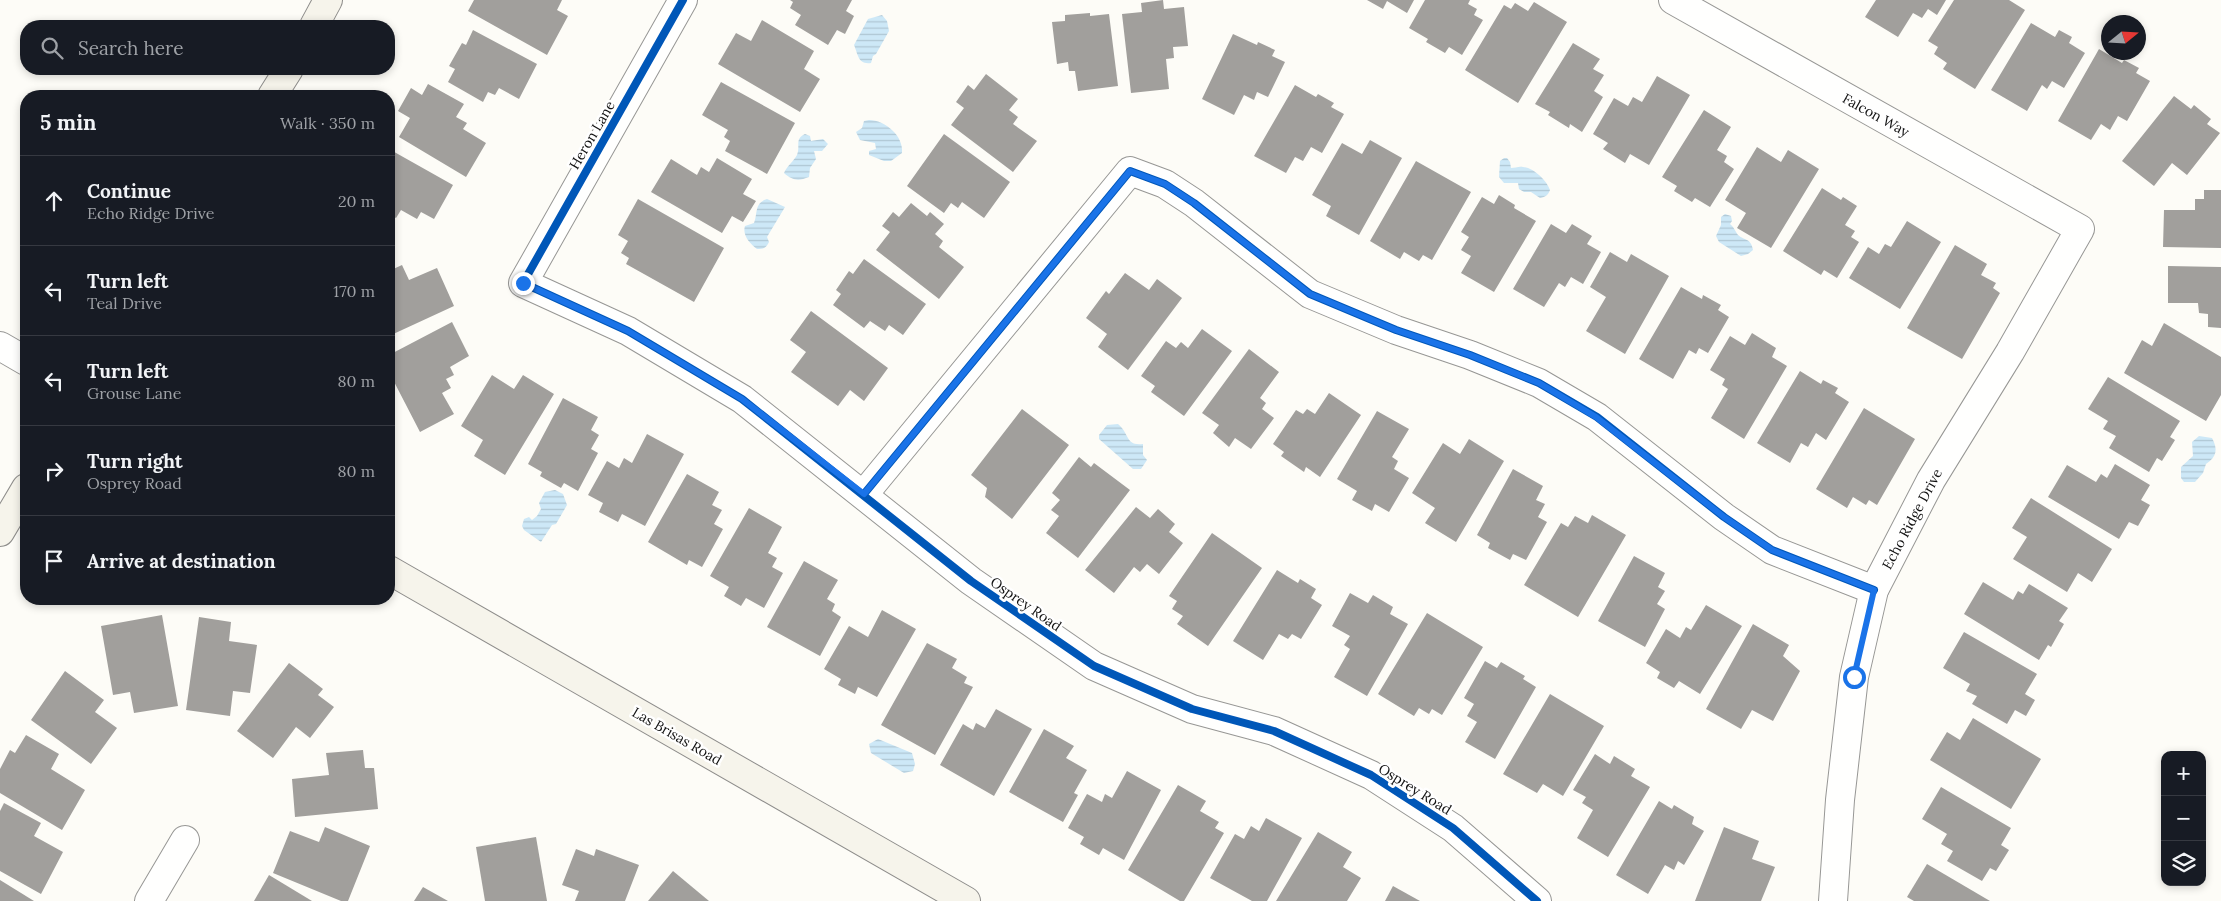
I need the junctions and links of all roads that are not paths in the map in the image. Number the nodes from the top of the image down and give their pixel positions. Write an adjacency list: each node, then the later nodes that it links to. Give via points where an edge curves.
1 (328, 0): 4 (street)
2 (683, 0): 8 (street, Heron Lane)
3 (1673, 0): 7 (street, Falcon Way)
4 (317, 20)
5 (285, 75): 6 (street)
6 (276, 90)
7 (2080, 229): 15 (street, Echo Ridge Drive, via 2010,352 1930,480)
8 (523, 283): 11 (street, Osprey Road, via 628,331 742,399)
9 (0, 346): 10 (street)
10 (20, 357)
11 (864, 494): 15 (street, via 1130,171 1165,184 1194,203 1310,294 1539,383 1596,417 1724,517 1772,550); 19 (street, Osprey Road, via 971,581 1094,666 1192,709 1274,731 1371,776 1453,828)
12 (20, 498): 13 (street)
13 (0, 532)
14 (395, 573): 18 (street, Las Brisas Road)
15 (1874, 590): 20 (street, Echo Ridge Drive, via 1854,677)
16 (185, 840): 17 (street)
17 (149, 901)
18 (966, 901)
19 (1537, 901)
20 (1833, 901)

